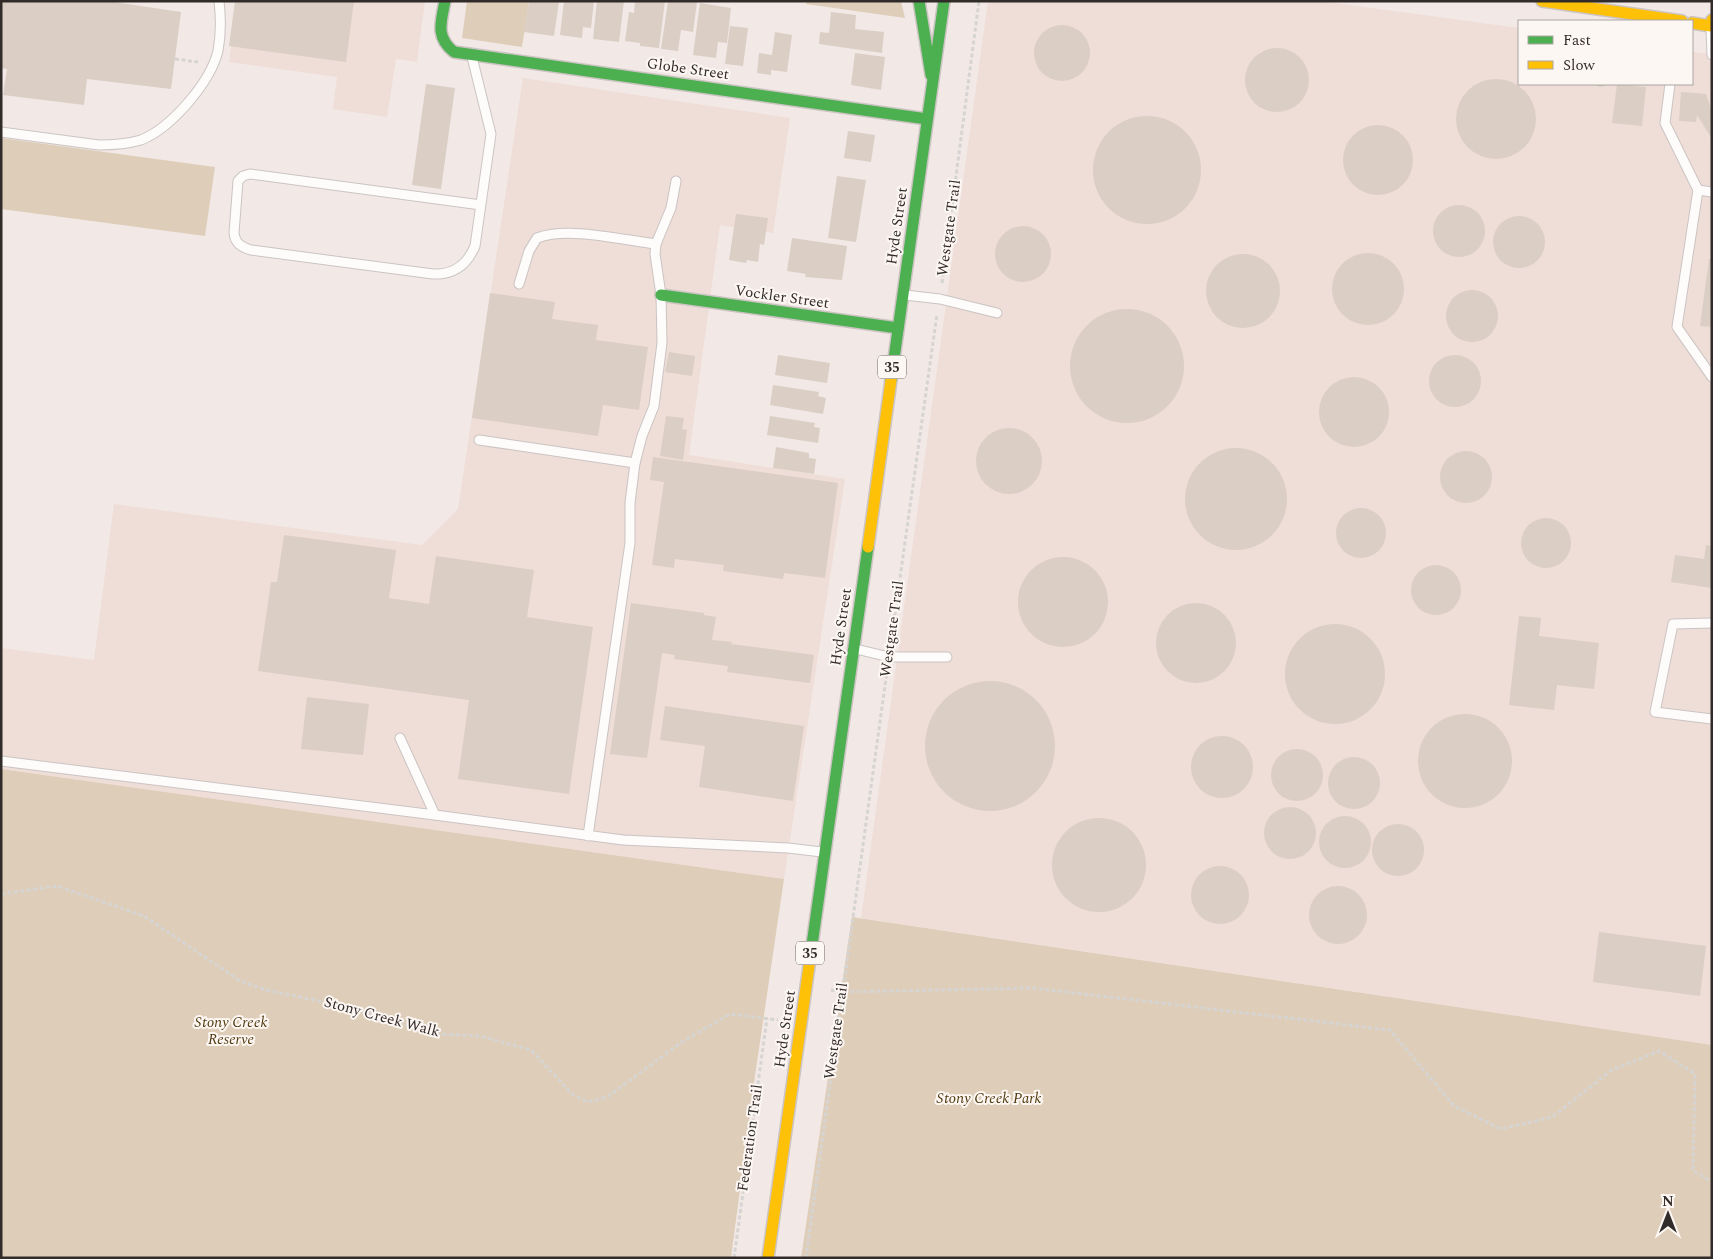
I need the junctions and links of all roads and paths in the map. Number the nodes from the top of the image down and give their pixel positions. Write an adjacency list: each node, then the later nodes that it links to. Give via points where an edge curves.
1 (219, 1): 14 (lane, via 220,38)
2 (445, 1): 12 (main road, Globe Street, via 440,34 446,46 454,52)
3 (919, 1): 16 (main road)
4 (944, 1): 16 (main road, Hyde Street / 35)
5 (979, 1): 27 (path, Westgate Trail)
6 (1542, 1): 7 (main road)
7 (1651, 15): 8 (main road)
8 (1677, 20)
9 (1693, 23): 10 (main road)
10 (1711, 23): 11 (lane)
11 (1711, 52)
12 (471, 54): 17 (main road, Globe Street); 22 (lane, via 491,134)
13 (175, 59): 14 (path)
14 (213, 64): 18 (lane, via 204,83 181,110 155,133 140,140 99,145)
15 (1670, 85): 20 (lane, via 1664,123)
16 (932, 86): 17 (main road, Hyde Street / 35)
17 (928, 119): 25 (main road, Hyde Street / 35)
18 (1, 132)
19 (676, 181): 23 (lane, via 671,208)
20 (1698, 190): 21 (lane); 30 (lane, via 1677,327)
21 (1712, 192)
22 (481, 205): 22 (lane, via 250,174 238,181 234,233 236,241 251,250 442,274 458,269 471,255)
23 (656, 244): 24 (lane, via 575,233 547,234 537,238 533,244); 26 (lane)
24 (519, 284)
25 (902, 294): 27 (lane); 29 (main road, Hyde Street / 35)
26 (661, 295): 29 (main road, Vockler Street); 32 (lane, via 662,343 654,406)
27 (940, 299): 28 (lane); 35 (path, Westgate Trail)
28 (997, 313)
29 (898, 328): 34 (main road, Hyde Street / 35)
30 (1712, 377)
31 (479, 440): 32 (lane)
32 (635, 463): 41 (lane, via 630,543)
33 (1712, 623): 37 (lane, via 1673,624 1655,712)
34 (853, 648): 35 (lane); 42 (main road, Hyde Street / 35)
35 (888, 657): 36 (lane); 45 (path, Westgate Trail)
36 (947, 657)
37 (1712, 719)
38 (400, 738): 40 (lane)
39 (1, 761): 40 (lane)
40 (435, 815): 41 (lane)
41 (588, 836): 42 (lane)
42 (825, 852): 44 (main road, Hyde Street / 35)
43 (1, 894): 46 (path, Stony Creek Walk, via 57,886 144,916 240,981 266,990 339,1005 438,1034 480,1036 531,1050 573,1095 588,1102 606,1097 682,1042 730,1014)
44 (806, 987): 45 (path); 47 (main road, Hyde Street / 35)
45 (842, 992): 48 (path, via 1033,988 1390,1030 1454,1106 1501,1129 1552,1117 1612,1070 1660,1051 1694,1074 1693,1170); 51 (path, Westgate Trail)
46 (767, 1018): 47 (path, Stony Creek Walk); 49 (path, Federation Trail)
47 (801, 1023): 50 (main road, Hyde Street / 35)
48 (1712, 1182)
49 (734, 1258)
50 (768, 1258)
51 (806, 1258)

